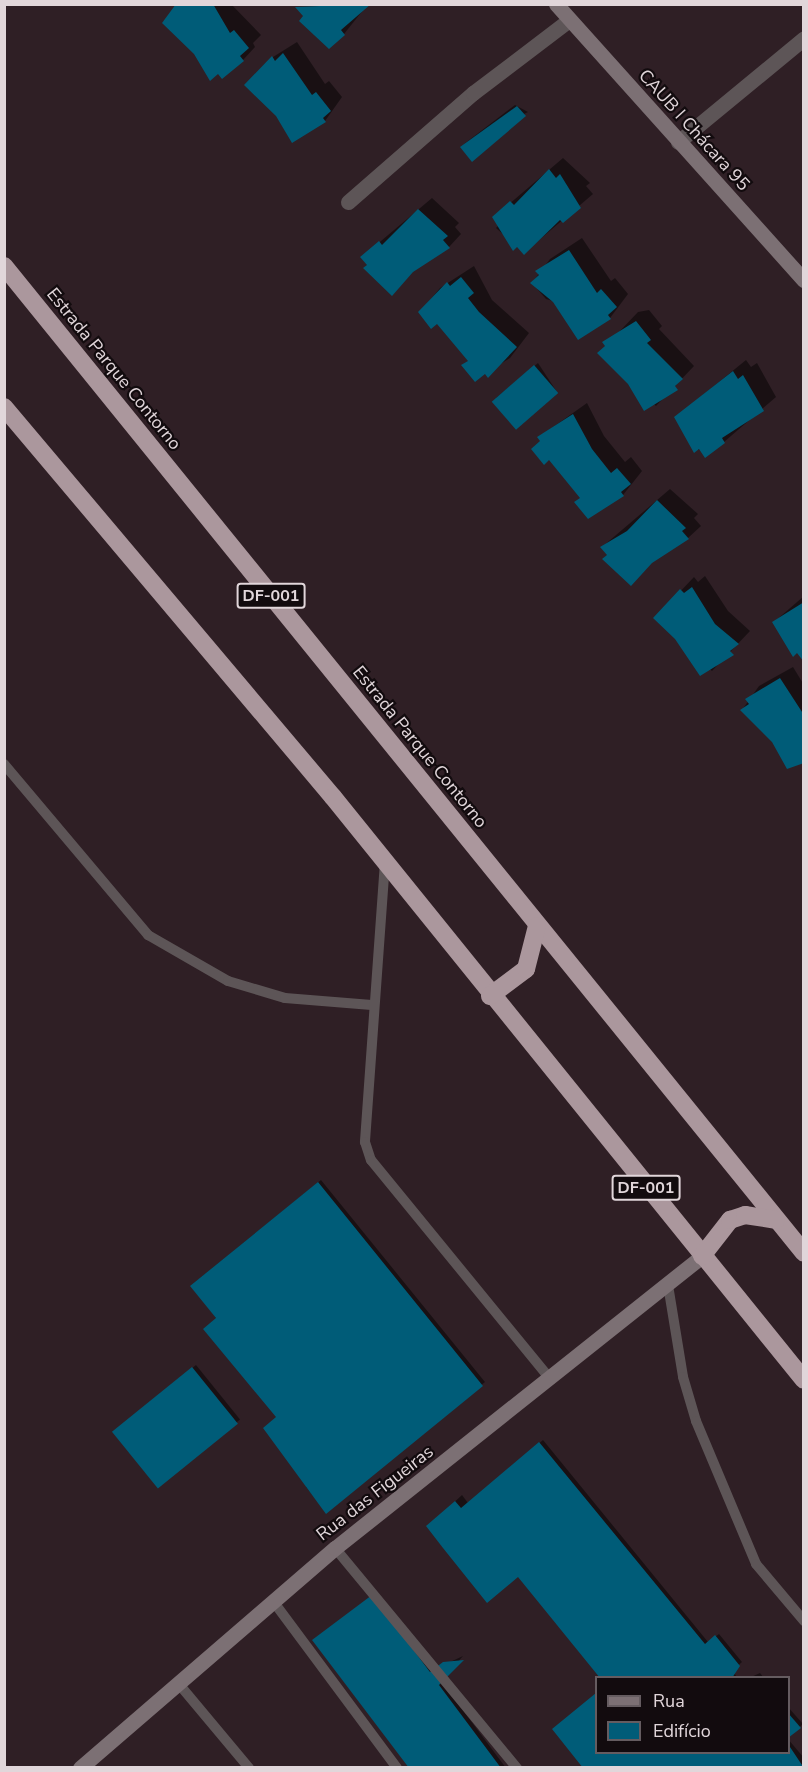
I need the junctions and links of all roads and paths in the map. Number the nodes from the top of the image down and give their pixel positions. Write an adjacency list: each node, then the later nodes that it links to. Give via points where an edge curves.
1 (556, 4): 2 (street, CAUB I Chácara 95)
2 (569, 20): 4 (street, CAUB I Chácara 95); 5 (street, via 473,93)
3 (804, 38): 4 (street)
4 (678, 142): 7 (street, CAUB I Chácara 95)
5 (348, 202)
6 (4, 266): 11 (highway, Estrada Parque Contorno / DF-001)
7 (804, 280)
8 (4, 407): 10 (highway, DF-001)
9 (4, 764): 13 (lane, via 148,935 228,981 285,998)
10 (385, 862): 12 (highway, DF-001); 13 (lane)
11 (537, 926): 12 (highway, via 526,969); 14 (highway, Estrada Parque Contorno / DF-001)
12 (490, 996): 16 (highway, DF-001)
13 (372, 1005): 18 (lane, via 365,1119 371,1160)
14 (776, 1220): 15 (highway, Estrada Parque Contorno / DF-001); 16 (highway, via 745,1215 730,1220)
15 (804, 1253)
16 (702, 1256): 17 (street, Rua das Figueiras); 19 (highway, DF-001)
17 (668, 1285): 18 (street, Rua das Figueiras); 22 (lane, via 683,1377 696,1421 756,1564)
18 (551, 1380): 20 (street, Rua das Figueiras)
19 (804, 1380)
20 (335, 1548): 21 (street, Rua das Figueiras); 27 (lane)
21 (273, 1601): 23 (street, Rua das Figueiras); 26 (lane)
22 (804, 1621)
23 (178, 1683): 24 (street, Rua das Figueiras); 25 (lane)
24 (80, 1767)
25 (249, 1767)
26 (397, 1767)
27 (517, 1767)

